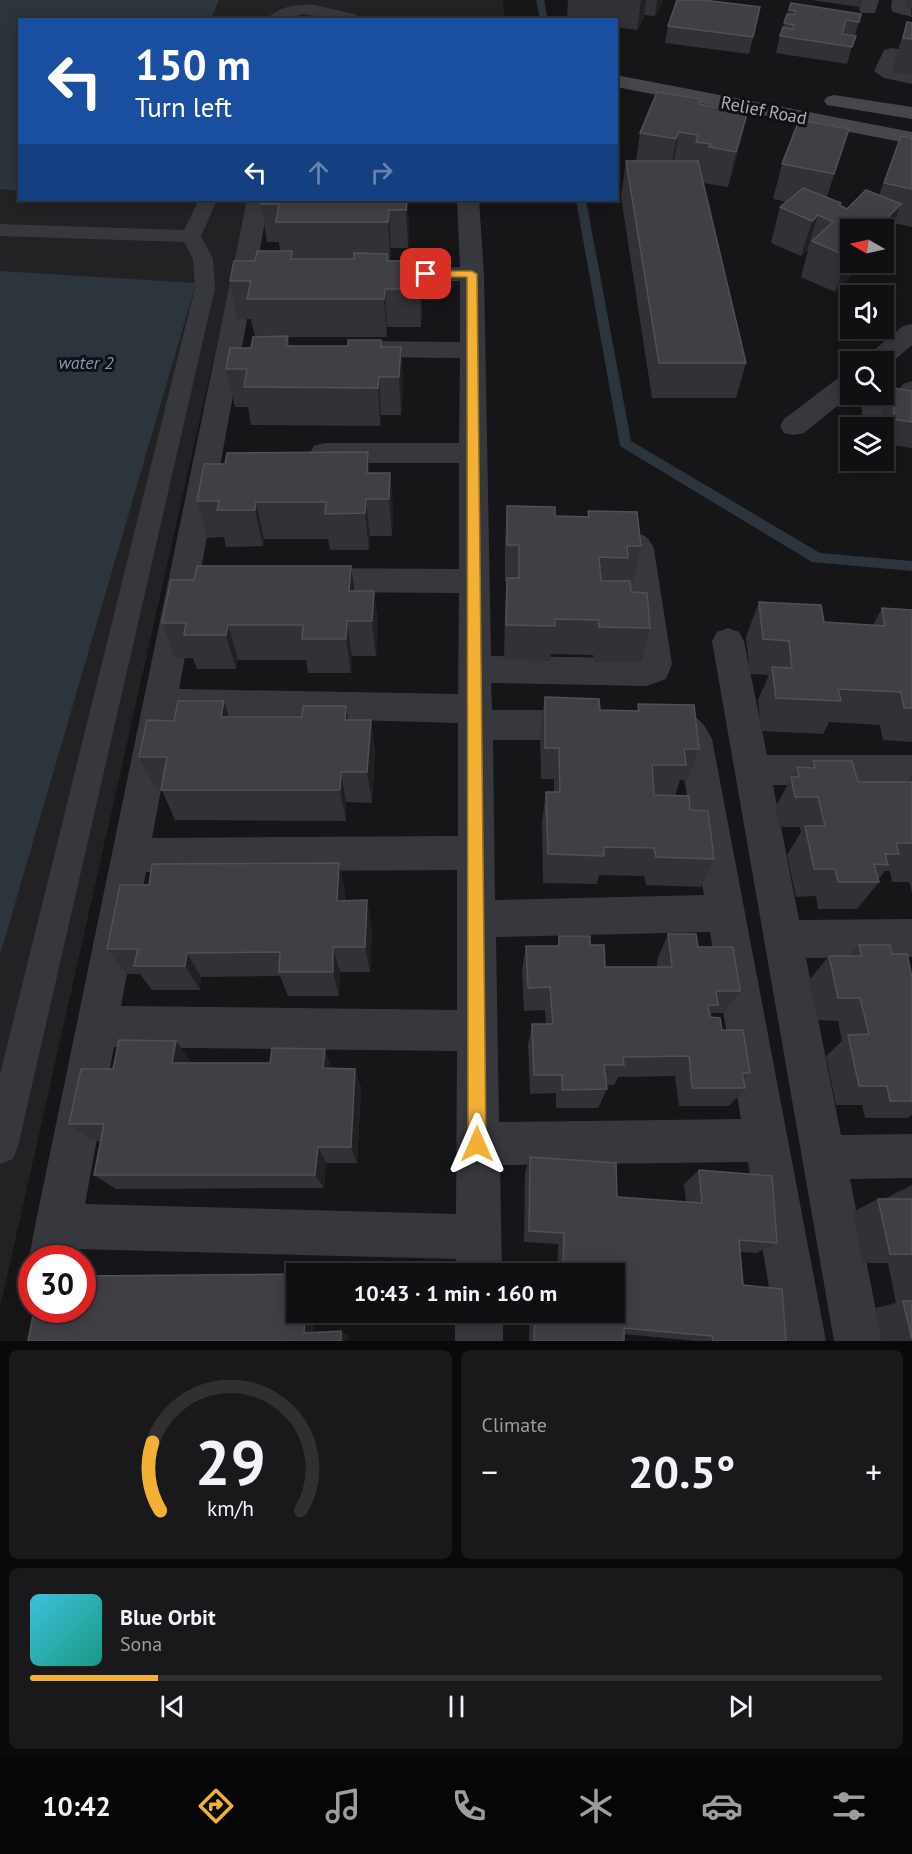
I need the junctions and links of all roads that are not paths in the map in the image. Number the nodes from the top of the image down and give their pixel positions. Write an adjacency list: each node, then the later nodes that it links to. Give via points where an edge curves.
1 (902, 0): 2 (street, via 900,8)
2 (912, 11)
3 (276, 18): 4 (lane, via 289,10 303,8 324,9)
4 (353, 18)
5 (912, 57): 7 (street, via 891,54 884,70)
6 (618, 67): 9 (street)
7 (912, 78)
8 (618, 81): 9 (street, Relief Road)
9 (752, 94): 12 (street, Relief Road)
10 (813, 97): 11 (street)
11 (912, 113)
12 (912, 138)
13 (208, 201): 17 (lane)
14 (265, 201): 35 (street, via 241,349 196,579)
15 (468, 201): 18 (street)
16 (0, 230): 17 (lane)
17 (191, 236): 49 (lane, via 203,259 205,288)
18 (472, 274): 19 (street); 22 (street)
19 (357, 275)
20 (912, 332): 23 (street)
21 (333, 349): 22 (street)
22 (472, 350): 29 (street)
23 (894, 354)
24 (840, 390): 27 (street)
25 (912, 390): 26 (street, via 909,396 879,404)
26 (876, 417)
27 (794, 426)
28 (300, 453): 29 (street)
29 (473, 453): 32 (street, via 485,539)
30 (567, 541): 34 (street, via 635,544 639,549 654,669)
31 (277, 580): 32 (street)
32 (474, 581): 34 (street)
33 (728, 641): 37 (street)
34 (474, 669): 36 (street)
35 (160, 703): 36 (street); 40 (street)
36 (475, 717): 39 (street); 41 (street, via 674,724 691,731)
37 (752, 770): 38 (street); 44 (street)
38 (912, 770)
39 (476, 853): 40 (street); 42 (street)
40 (130, 855): 45 (street)
41 (727, 913): 42 (street); 47 (street)
42 (476, 919): 46 (street)
43 (912, 938): 44 (street)
44 (783, 939): 51 (street)
45 (97, 1026): 46 (street); 52 (street)
46 (477, 1031): 48 (street)
47 (766, 1140): 48 (street); 56 (street)
48 (477, 1144): 53 (street)
49 (0, 1146)
50 (912, 1156): 51 (street)
51 (824, 1157): 57 (street)
52 (55, 1242): 53 (street)
53 (478, 1255)
54 (479, 1323): 55 (street)
55 (479, 1341)
56 (801, 1341)
57 (858, 1341)

